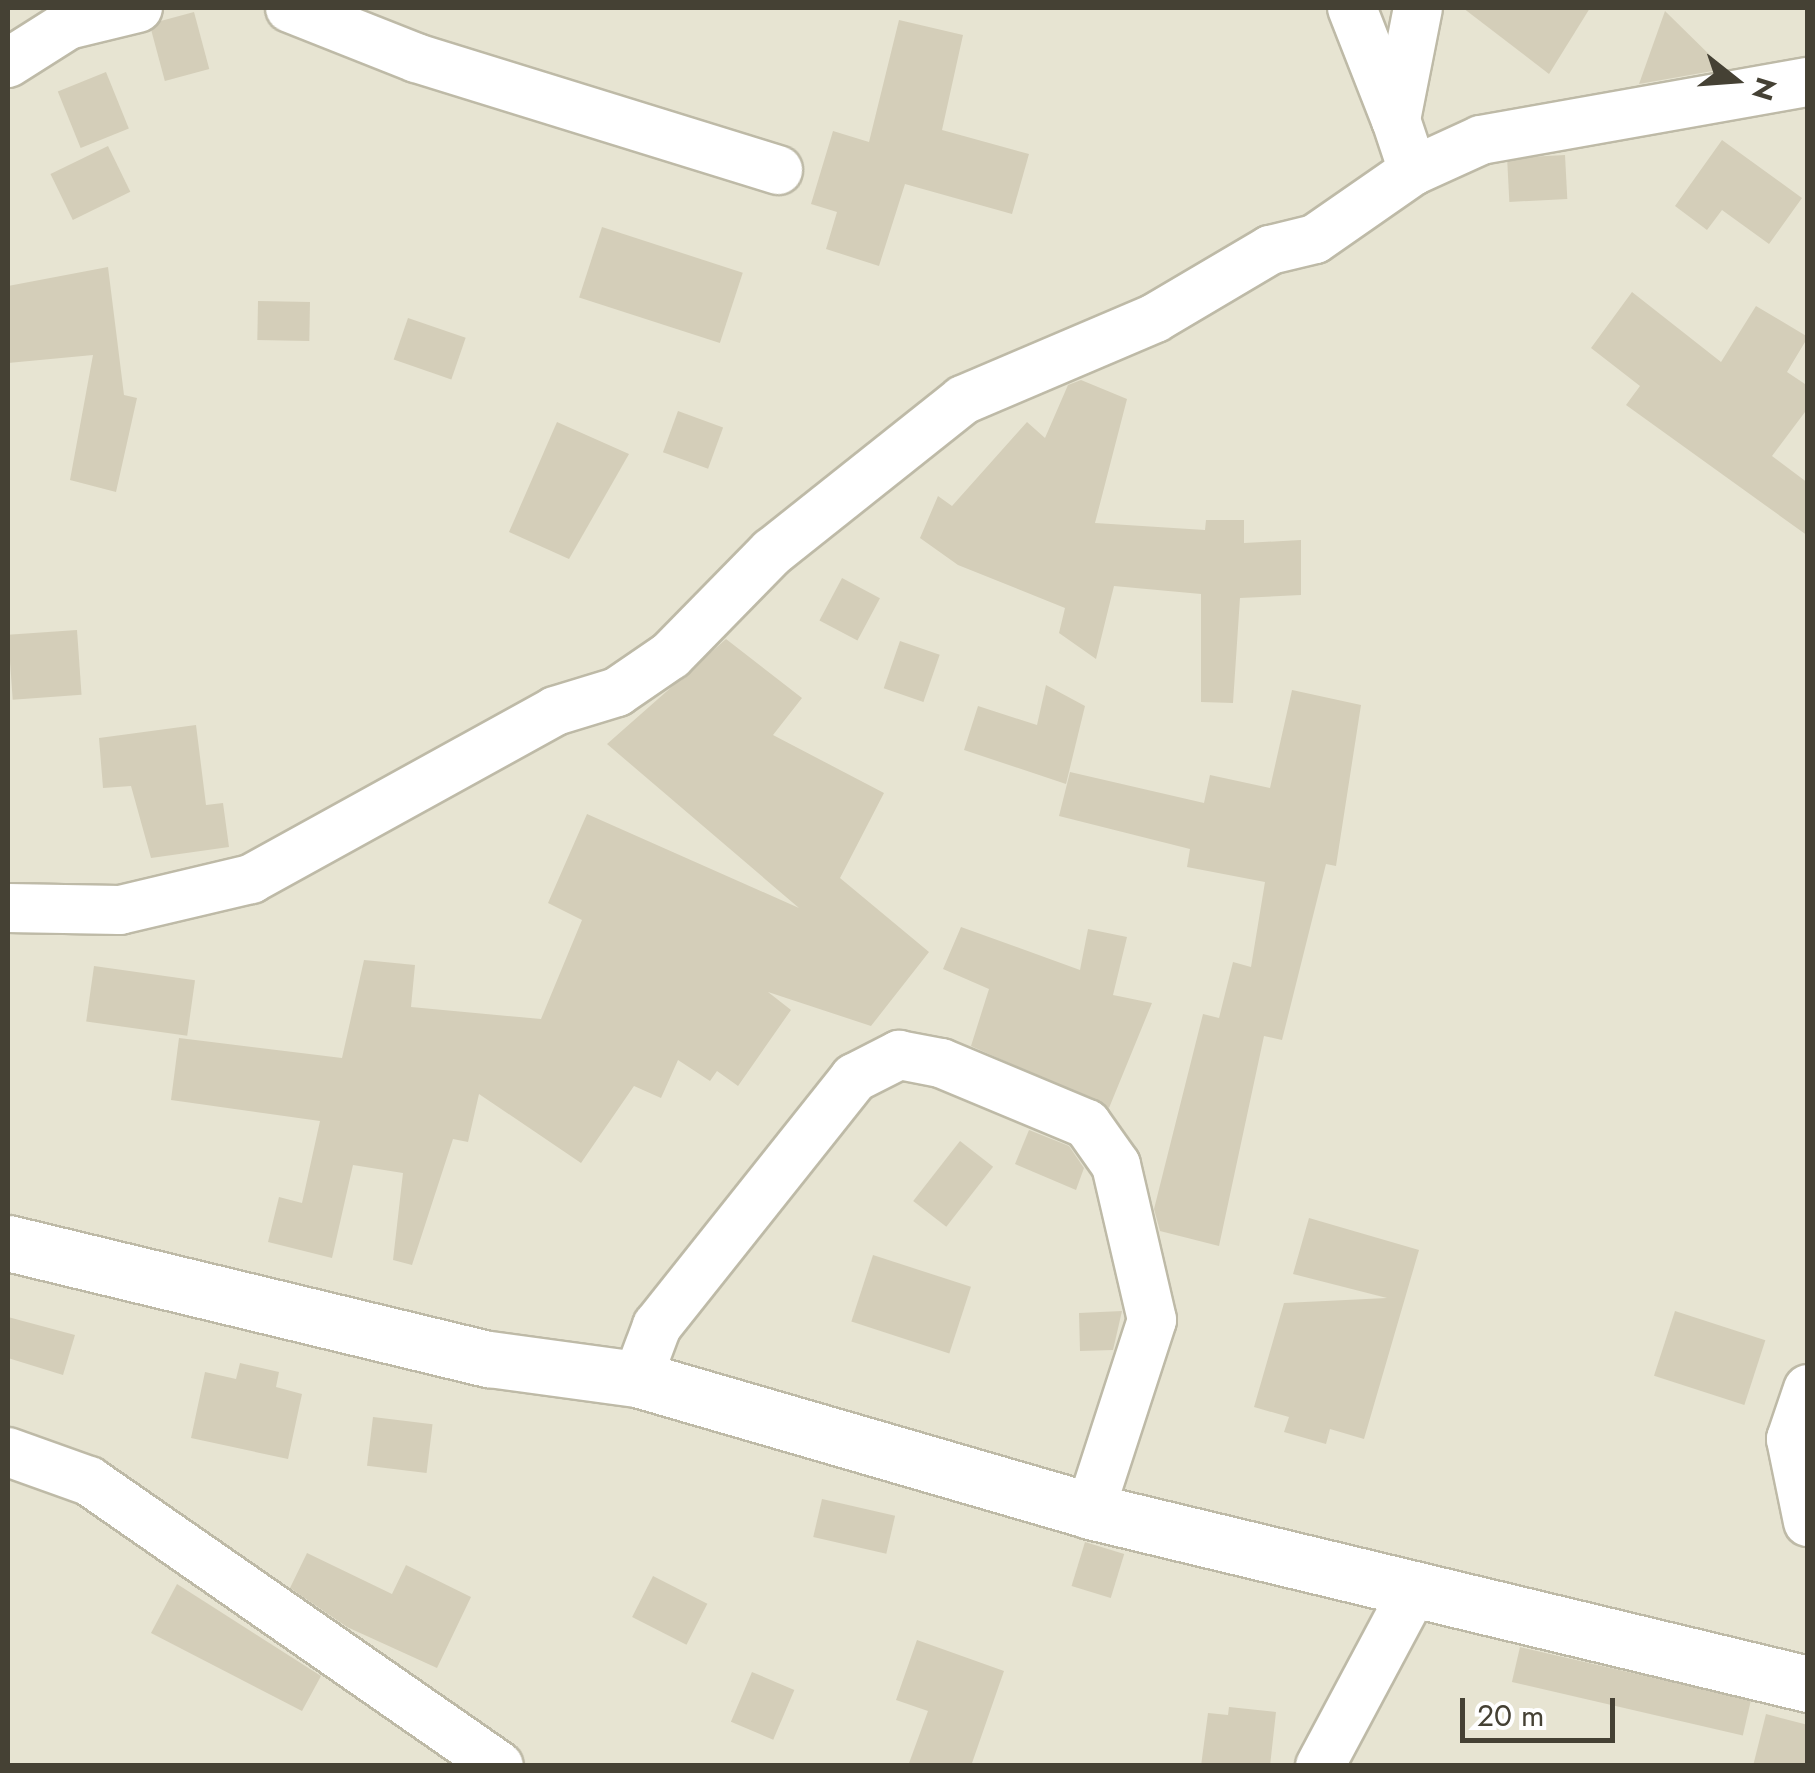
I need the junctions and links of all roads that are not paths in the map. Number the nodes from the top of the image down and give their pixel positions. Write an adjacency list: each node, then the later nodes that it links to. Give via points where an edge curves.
1 (138, 8): 5 (street, via 68,25)
2 (290, 8): 8 (street, via 416,58)
3 (1352, 8): 7 (street)
4 (1418, 8): 7 (street)
5 (8, 63)
6 (1808, 82): 9 (street, via 1481,140)
7 (1396, 120): 9 (street)
8 (778, 170)
9 (1413, 171): 10 (street, via 1314,239 1270,250 1155,318 963,400 772,552 671,655 616,692 555,711 251,879 136,908)
10 (8, 908)
11 (8, 1243): 12 (street, via 489,1360)
12 (637, 1379): 15 (street); 15 (street, via 657,1326 854,1078 898,1054 941,1063 1087,1124 1116,1166 1152,1320)
13 (1808, 1388): 16 (street, via 1792,1439)
14 (8, 1452): 19 (street, via 89,1481)
15 (1090, 1511): 17 (street)
16 (1808, 1522)
17 (1415, 1588): 18 (street); 20 (street)
18 (1808, 1684)
19 (499, 1766)
20 (1320, 1766)

